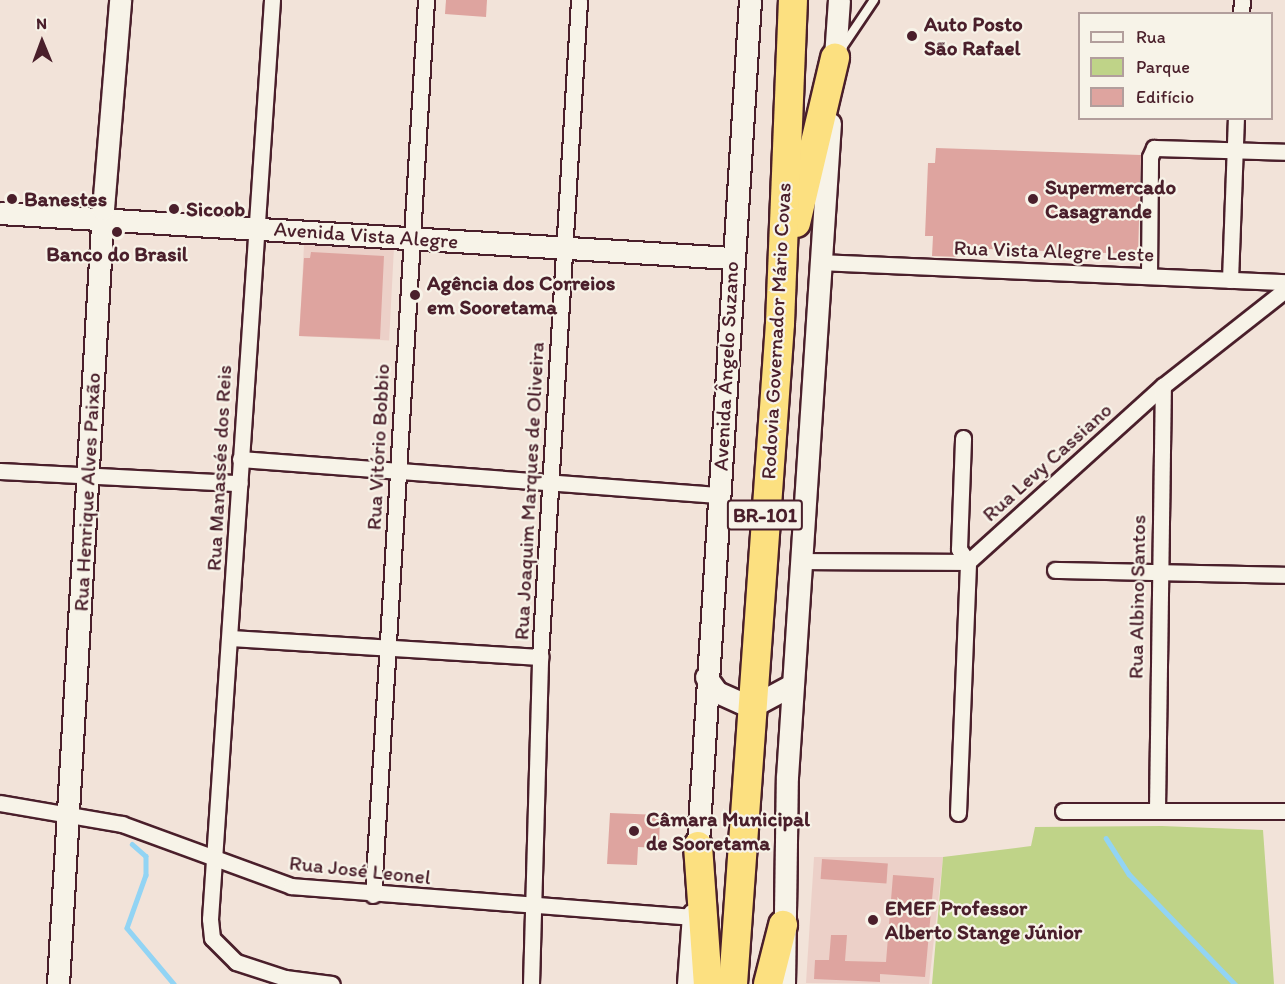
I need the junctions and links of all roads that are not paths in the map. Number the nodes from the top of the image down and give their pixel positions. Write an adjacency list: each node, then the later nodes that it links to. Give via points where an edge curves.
1 (120, 0): 14 (main road, Rua Henrique Alves Paixão)
2 (272, 0): 15 (street, Rua Manassés dos Reis)
3 (426, 0): 16 (street, Rua Vitório Bobbio)
4 (579, 0): 17 (street, Rua Joaquim Marques de Oliveira)
5 (750, 0): 18 (main road, Avenida Ângelo Suzano)
6 (793, 0): 24 (highway, Rodovia Governador Mário Covas / BR-101)
7 (839, 0): 9 (main road)
8 (874, 0): 9 (lane)
9 (835, 57): 19 (main road); 24 (highway, via 795,228)
10 (1236, 120): 11 (street)
11 (1234, 150): 12 (street); 20 (street, via 1154,148 1150,157); 21 (street)
12 (1285, 152)
13 (0, 213): 14 (main road, Avenida Vista Alegre)
14 (102, 220): 15 (main road, Avenida Vista Alegre); 30 (main road, Rua Henrique Alves Paixão)
15 (255, 228): 16 (main road, Avenida Vista Alegre); 27 (street, Rua Manassés dos Reis)
16 (410, 238): 17 (main road, Avenida Vista Alegre); 28 (street, Rua Vitório Bobbio)
17 (564, 249): 18 (main road, Avenida Vista Alegre); 31 (street, Rua Joaquim Marques de Oliveira)
18 (732, 258): 33 (main road, Avenida Ângelo Suzano)
19 (820, 262): 20 (street, Rua Vista Alegre Leste); 34 (main road)
20 (1149, 276): 21 (street, Rua Vista Alegre Leste)
21 (1230, 280): 22 (street, Rua Vista Alegre Leste)
22 (1285, 282)
23 (1285, 290): 25 (street, Rua Levy Cassiano)
24 (780, 323): 44 (highway, Rodovia Governador Mário Covas / BR-101)
25 (1163, 386): 35 (street, Rua Levy Cassiano); 37 (street, Rua Albino Santos)
26 (963, 438): 35 (street, via 959,549)
27 (240, 459): 28 (street); 32 (street, Rua Manassés dos Reis)
28 (398, 467): 31 (street); 40 (street, Rua Vitório Bobbio)
29 (0, 471): 30 (street)
30 (88, 476): 32 (street); 48 (main road, Rua Henrique Alves Paixão)
31 (550, 480): 33 (street); 41 (street, Rua Joaquim Marques de Oliveira)
32 (240, 483): 39 (street, Rua Manassés dos Reis)
33 (718, 495): 42 (main road, Avenida Ângelo Suzano)
34 (801, 561): 35 (street); 43 (main road)
35 (968, 562): 50 (street)
36 (1055, 570): 37 (street)
37 (1158, 572): 38 (street); 46 (street, Rua Albino Santos)
38 (1285, 575)
39 (230, 638): 40 (street); 52 (street, Rua Manassés dos Reis)
40 (389, 648): 41 (street); 53 (street, Rua Vitório Bobbio)
41 (540, 657): 54 (street, Rua Joaquim Marques de Oliveira)
42 (706, 677): 44 (main road, via 717,692); 51 (main road, Avenida Ângelo Suzano)
43 (792, 685): 44 (main road); 56 (main road)
44 (751, 707): 62 (highway, Rodovia Governador Mário Covas / BR-101)
45 (0, 803): 48 (street, Rua José Leonel)
46 (1157, 809): 47 (street); 49 (street)
47 (1285, 811)
48 (67, 812): 52 (street, Rua José Leonel, via 154,834); 57 (main road, Rua Henrique Alves Paixão)
49 (1063, 812)
50 (958, 813)
51 (698, 846): 55 (main road, Avenida Ângelo Suzano); 61 (highway)
52 (215, 861): 53 (street, Rua José Leonel, via 291,886); 58 (street, Rua Manassés dos Reis, via 212,938 221,952 258,971)
53 (373, 896): 54 (street, Rua José Leonel)
54 (534, 904): 55 (street, Rua José Leonel); 59 (street, Rua Joaquim Marques de Oliveira)
55 (693, 917): 60 (main road, Avenida Ângelo Suzano)
56 (783, 925): 63 (highway); 64 (main road)
57 (58, 984)
58 (332, 984)
59 (531, 984)
60 (688, 984)
61 (708, 984)
62 (733, 984)
63 (768, 984)
64 (784, 984)

